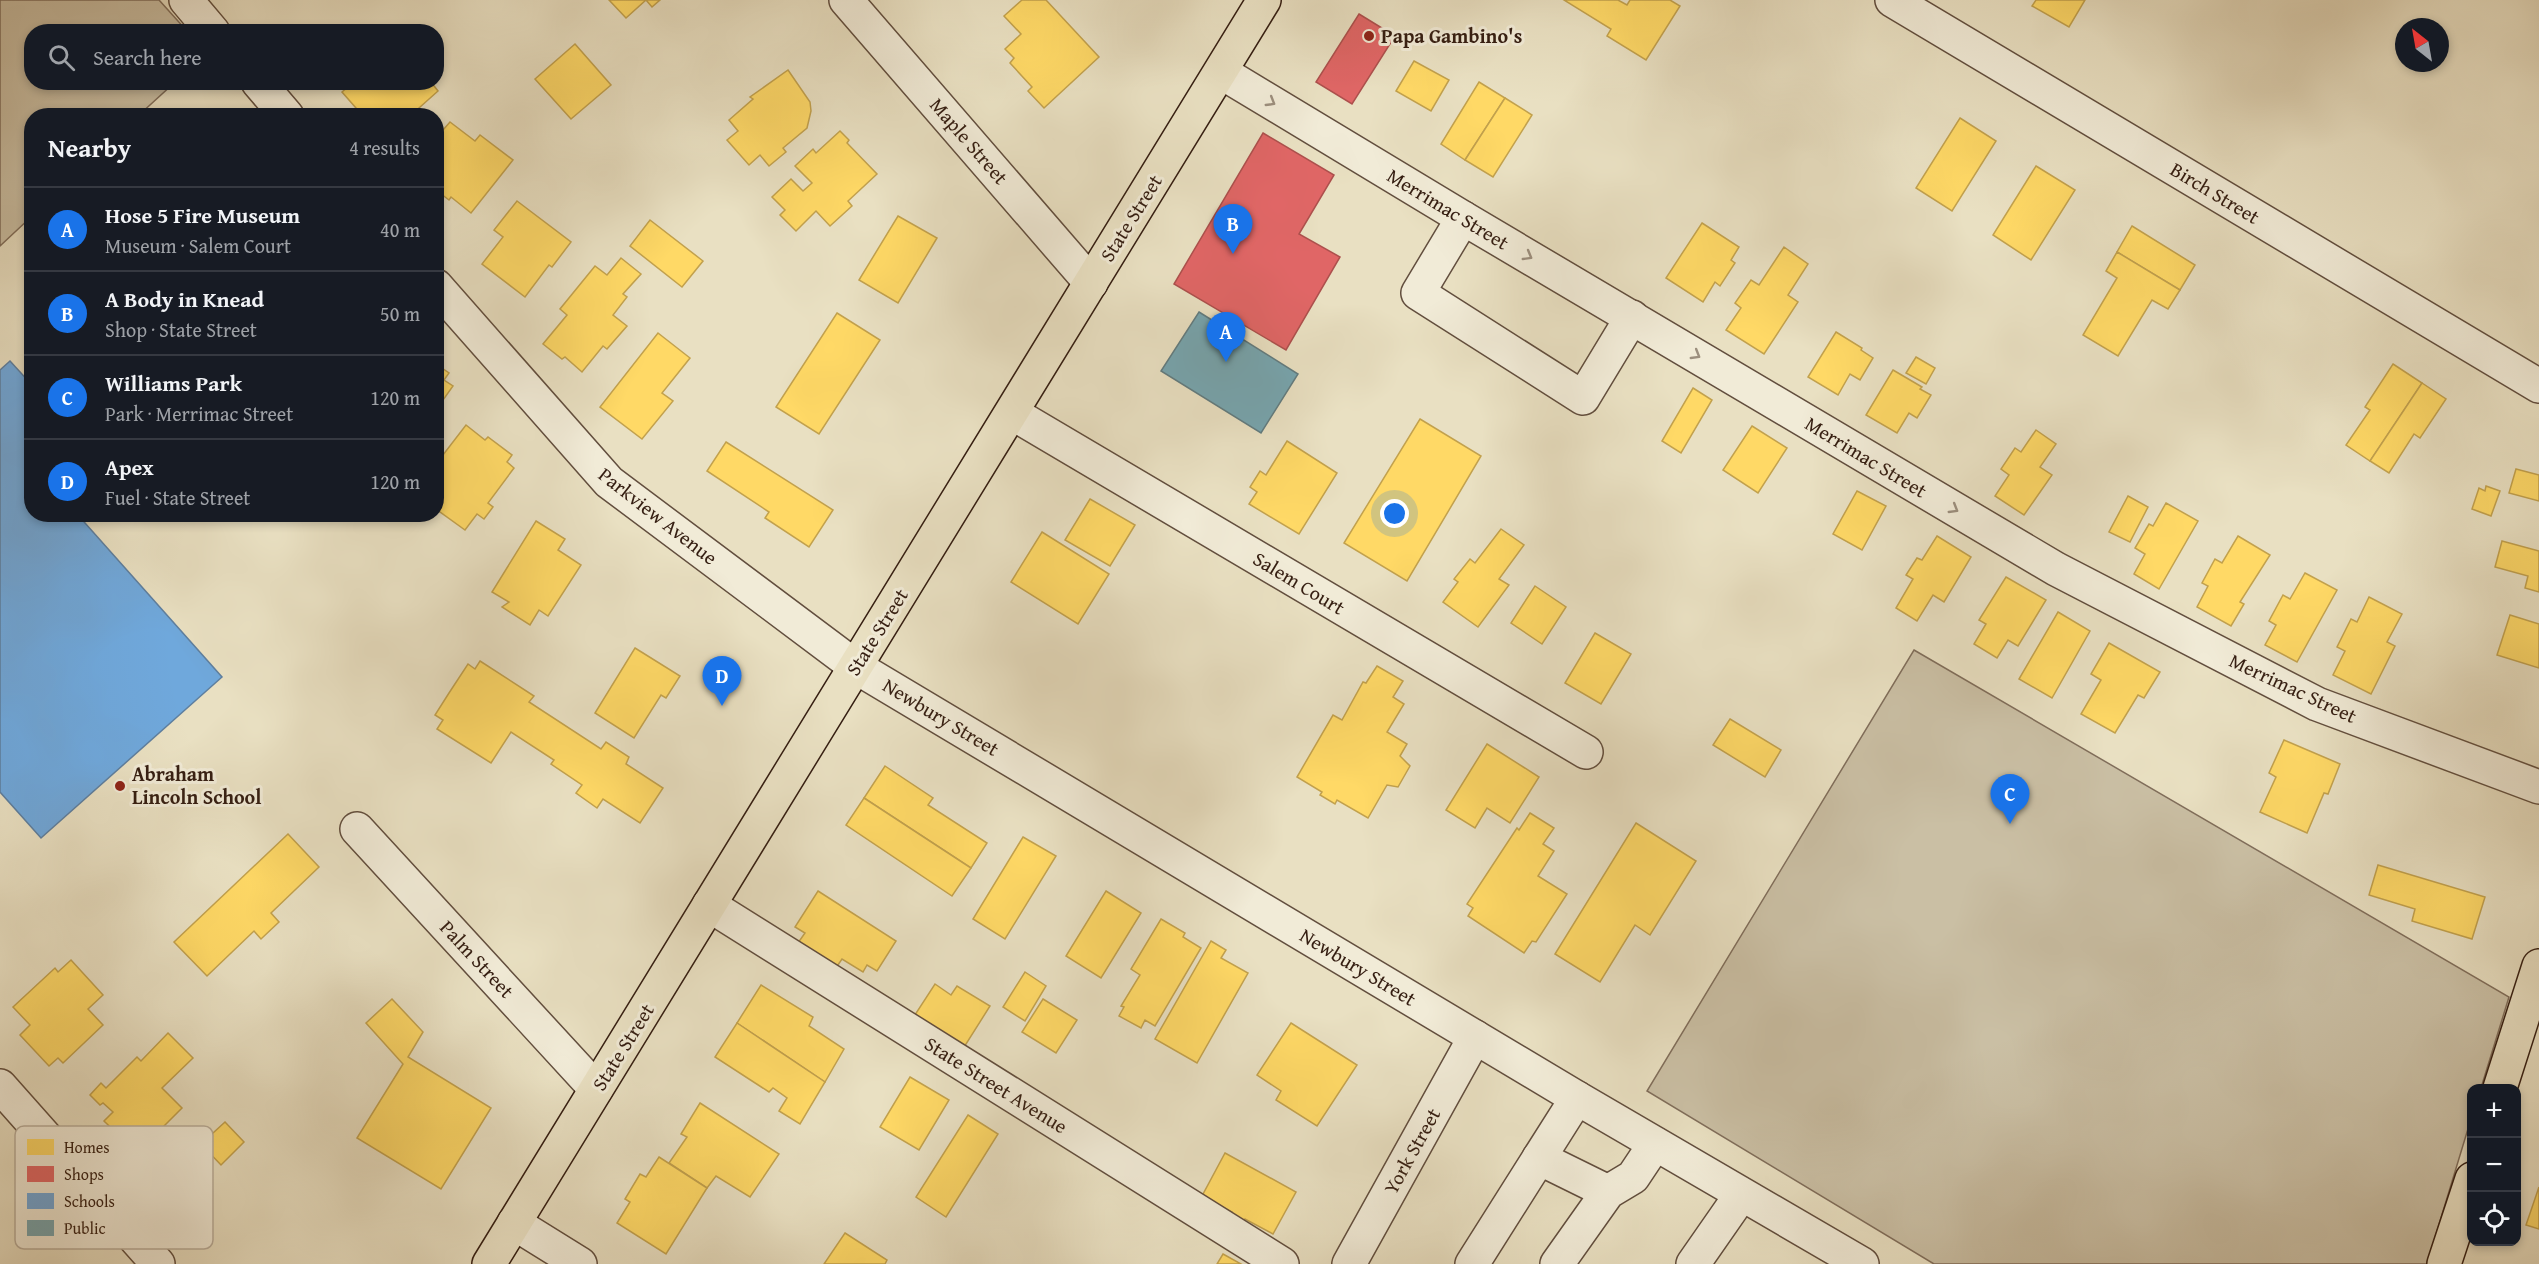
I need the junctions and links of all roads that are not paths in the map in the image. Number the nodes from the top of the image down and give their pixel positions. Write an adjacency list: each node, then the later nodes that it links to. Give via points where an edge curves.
1 (186, 0): 5 (street)
2 (846, 0): 10 (street, Maple Street)
3 (1264, 0): 6 (main road, State Street)
4 (1892, 0): 13 (street, Birch Street)
5 (206, 24)
6 (1221, 72): 9 (street, Merrimac Street, one-way to 9); 10 (main road, State Street)
7 (265, 90): 8 (street)
8 (280, 108)
9 (1463, 218): 12 (street, Merrimac Street, one-way to 12); 12 (street, via 1418,293 1583,398)
10 (1091, 283): 14 (main road, State Street)
11 (444, 295): 15 (street, Parkview Avenue, via 609,482)
12 (1632, 317): 17 (street, Merrimac Street, one-way to 17, via 2056,569 2317,704)
13 (2539, 386)
14 (1012, 413): 15 (main road, State Street); 16 (street, Salem Court)
15 (856, 667): 19 (main road, State Street); 21 (street, Newbury Street)
16 (1586, 752)
17 (2539, 787)
18 (357, 829): 24 (street, Palm Street)
19 (710, 905): 24 (main road, State Street); 37 (street, State Street Avenue)
20 (2539, 966): 22 (main road)
21 (1475, 1037): 25 (street, Newbury Street); 38 (street, York Street)
22 (2502, 1084)
23 (0, 1086): 26 (street)
24 (596, 1089): 32 (main road, State Street)
25 (1577, 1098): 27 (street, Newbury Street); 28 (street)
26 (36, 1126)
27 (1655, 1144): 29 (street, via 1633,1178); 31 (street, Newbury Street)
28 (1539, 1158): 29 (street); 39 (street)
29 (1608, 1192): 40 (street)
30 (2468, 1192): 43 (main road)
31 (1741, 1195): 41 (street); 42 (street, Newbury Street)
32 (514, 1223): 35 (main road, State Street); 36 (street)
33 (145, 1249): 34 (street)
34 (158, 1264)
35 (489, 1264)
36 (580, 1264)
37 (1282, 1264)
38 (1349, 1264)
39 (1472, 1264)
40 (1557, 1264)
41 (1693, 1264)
42 (1862, 1264)
43 (2445, 1264)

